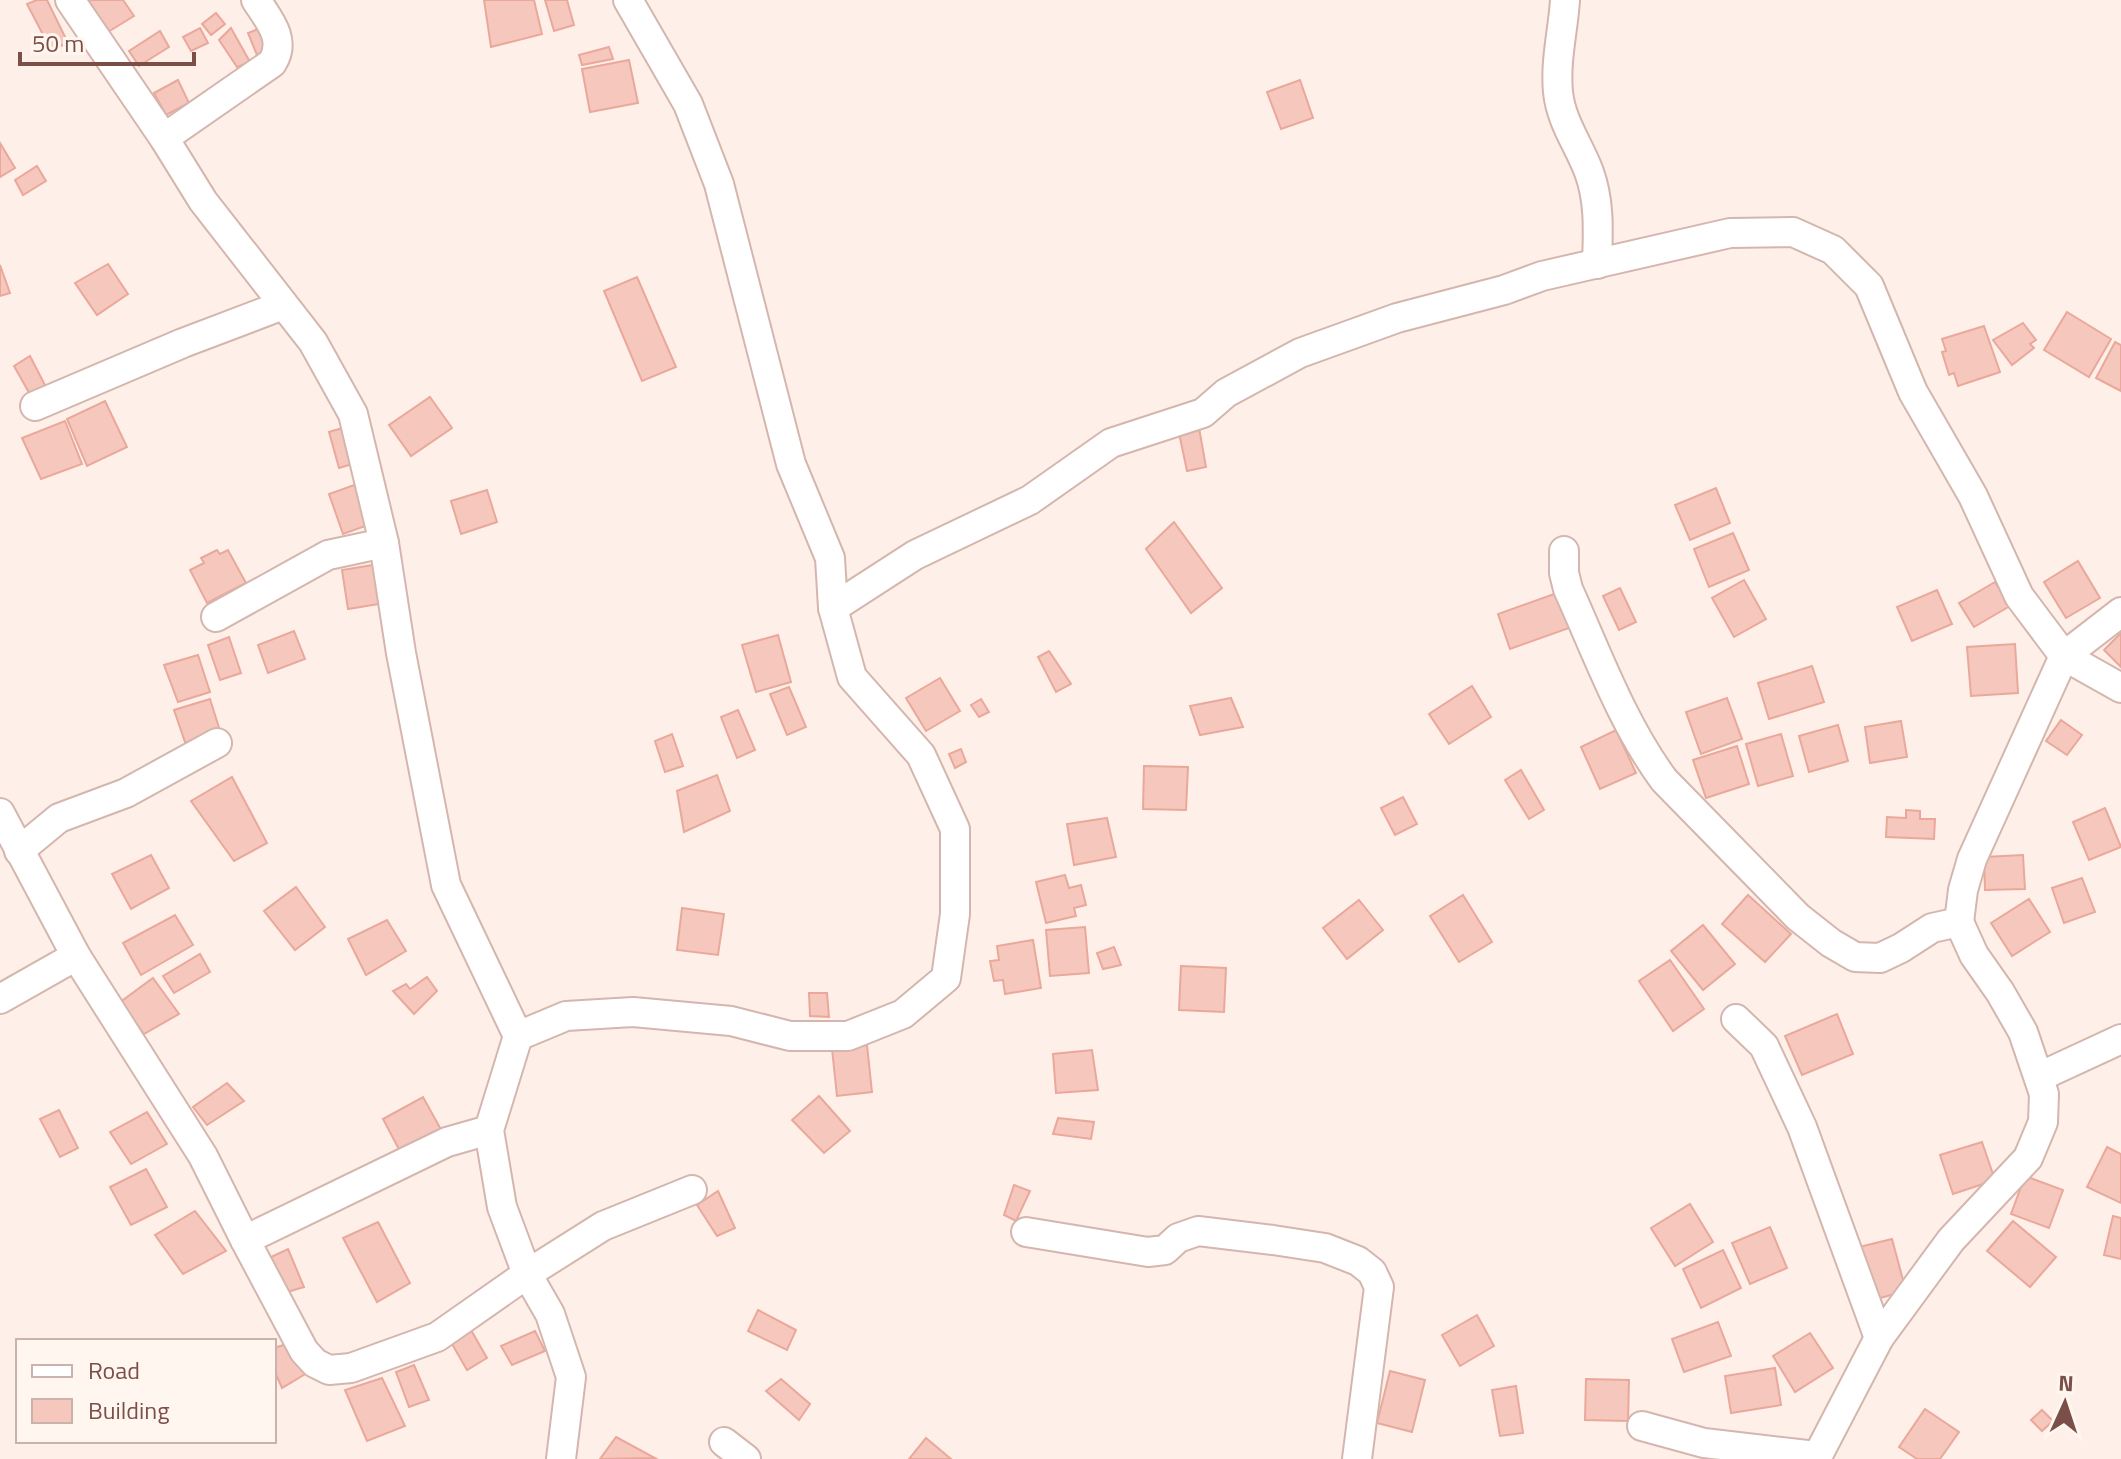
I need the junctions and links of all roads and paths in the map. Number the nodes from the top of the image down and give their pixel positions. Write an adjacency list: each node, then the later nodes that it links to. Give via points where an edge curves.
1 (70, 0): 5 (street)
2 (256, 0): 5 (street, via 277,35 277,56)
3 (628, 0): 11 (street, via 688,104 719,184 791,464 830,558)
4 (1565, 0): 6 (street, via 1558,93 1592,187 1598,214)
5 (164, 138): 7 (street, via 203,201)
6 (1597, 264): 11 (street, via 1397,318 1300,353 1226,393 1203,413 1111,443 1030,500 915,555); 14 (street, via 1730,233 1793,232 1833,250 1869,286 1913,392 1973,496 2019,596)
7 (283, 305): 8 (street); 9 (street, via 313,342 353,414)
8 (35, 406)
9 (384, 543): 13 (street, via 328,555); 23 (street, via 446,885)
10 (1564, 551): 19 (street, via 1568,589 1649,759 1798,917 1855,957 1880,958 1932,928)
11 (833, 608): 23 (street, via 852,677 921,755 955,829 955,914 946,978 903,1014 848,1036 790,1036 731,1021 633,1012 566,1016)
12 (2121, 612): 14 (street)
13 (216, 617)
14 (2064, 656): 15 (street); 19 (street, via 1972,859)
15 (2121, 688)
16 (217, 743): 18 (street, via 126,793 59,818)
17 (0, 813): 18 (street)
18 (19, 851): 20 (street)
19 (1959, 922): 25 (street, via 2023,1032)
20 (76, 956): 21 (street); 29 (street, via 203,1156)
21 (0, 999)
22 (1736, 1019): 31 (street, via 1764,1046 1802,1127)
23 (518, 1036): 26 (street)
24 (2121, 1039): 25 (street)
25 (2039, 1077): 31 (street, via 2043,1122 2028,1158 1951,1240)
26 (489, 1130): 29 (street, via 447,1142); 30 (street, via 502,1207)
27 (692, 1190): 30 (street, via 603,1226)
28 (1026, 1232): 35 (street, via 1148,1252 1165,1250 1198,1231 1325,1248 1358,1261 1379,1287)
29 (245, 1240): 30 (street, via 304,1351 329,1370 351,1368 437,1337)
30 (527, 1274): 34 (street, via 550,1314 571,1377)
31 (1879, 1338): 33 (street)
32 (1642, 1426): 33 (street, via 1704,1443)
33 (1816, 1457)
34 (561, 1459)
35 (1357, 1459)

